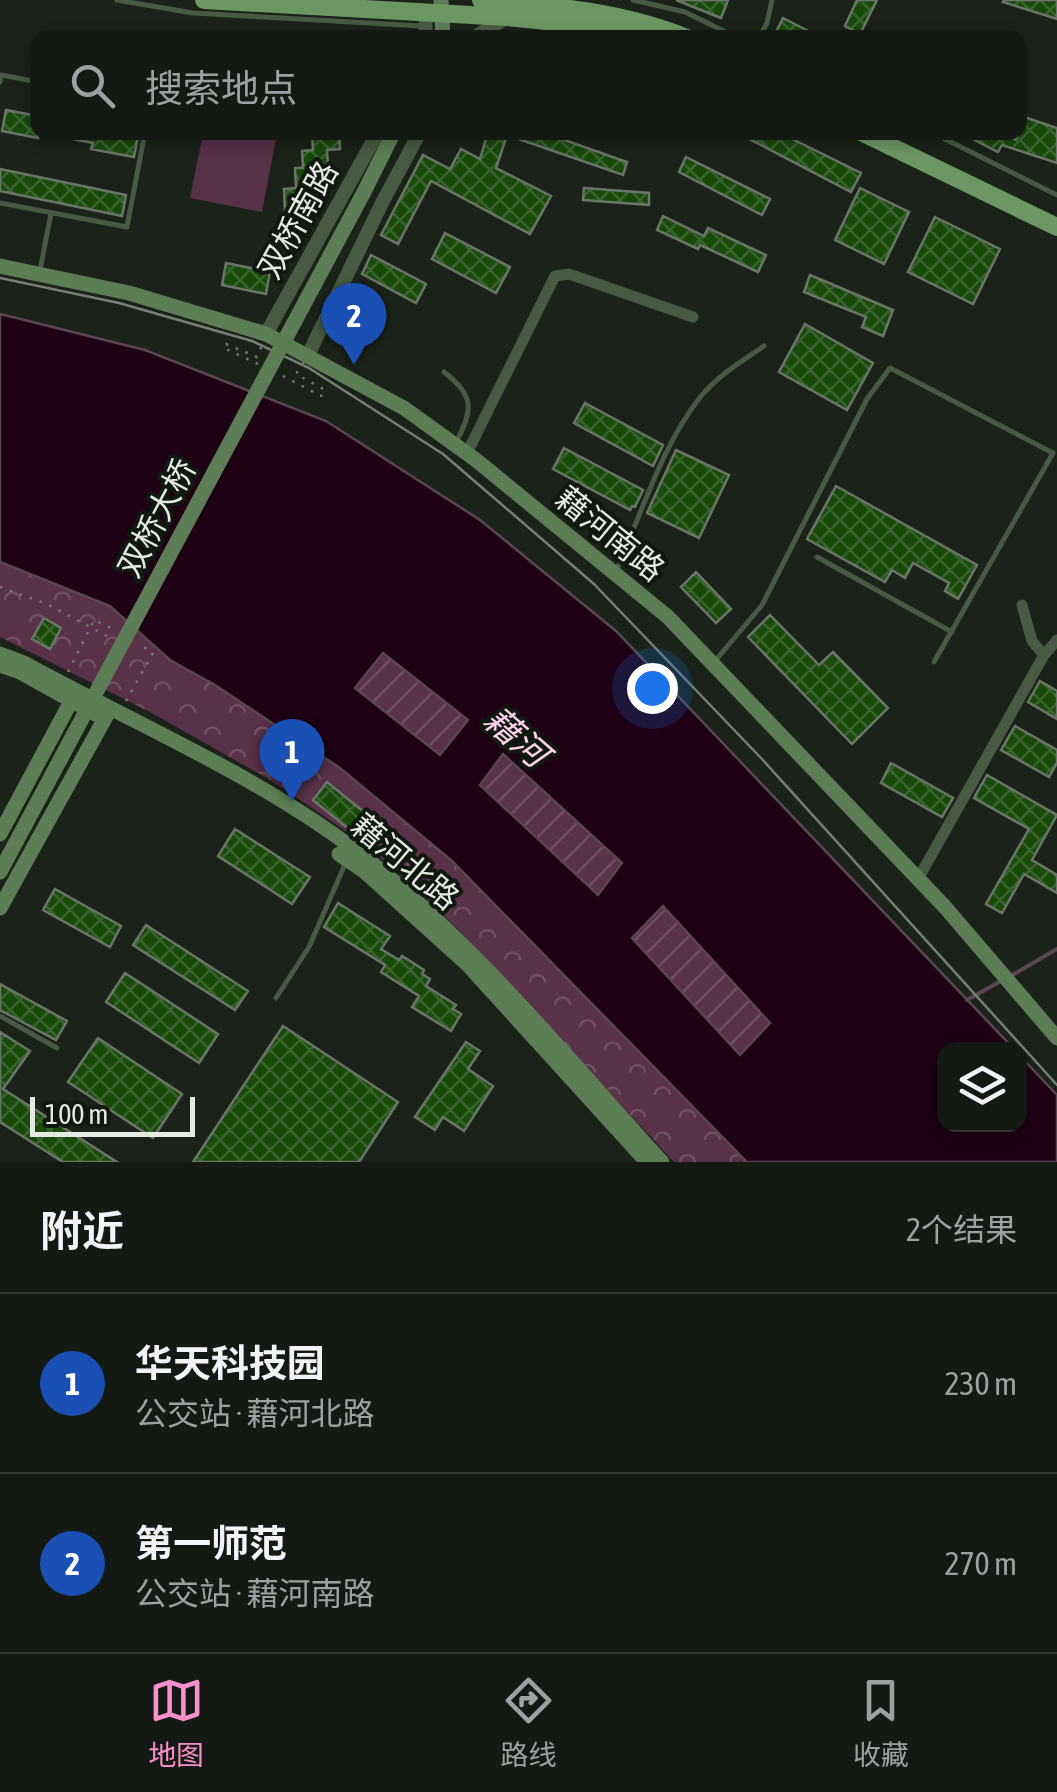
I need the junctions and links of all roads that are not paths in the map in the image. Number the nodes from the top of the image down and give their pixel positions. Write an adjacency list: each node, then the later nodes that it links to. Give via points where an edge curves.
1 (117, 0): 7 (lane, via 193,13)
2 (204, 0): 7 (main road)
3 (481, 0): 10 (main road, via 581,8)
4 (633, 0): 11 (lane, via 685,12)
5 (772, 0): 12 (lane)
6 (507, 17): 7 (main road); 8 (street); 9 (main road)
7 (432, 19)
8 (486, 30)
9 (607, 30)
10 (667, 30)
11 (722, 30)
12 (763, 30)
13 (30, 80): 14 (lane, via 2,75)
14 (0, 82)
15 (143, 140): 24 (lane, via 127,227)
16 (374, 140): 30 (street, 双桥南路)
17 (390, 140): 49 (main road, 双桥大桥, bridge)
18 (416, 140): 32 (street)
19 (878, 140): 26 (main road)
20 (906, 140): 25 (main road)
21 (946, 140): 22 (lane)
22 (1057, 194)
23 (0, 202): 24 (lane)
24 (51, 212): 28 (lane)
25 (1057, 213)
26 (1057, 226)
27 (0, 266): 28 (main road, 藉河南路)
28 (39, 274): 30 (main road, 藉河南路, via 129,293)
29 (693, 317): 34 (street, via 569,274 555,276)
30 (265, 337): 32 (main road, 藉河南路)
31 (764, 346): 36 (lane, via 703,394 678,432)
32 (306, 359): 34 (main road, 藉河南路, via 404,408)
33 (444, 372): 34 (lane, via 468,400)
34 (460, 449): 36 (main road, 藉河南路)
35 (817, 558): 38 (lane)
36 (615, 574): 43 (main road, 藉河南路)
37 (1022, 604): 41 (street, via 1032,641)
38 (952, 632): 42 (lane); 43 (lane, via 1053,453 890,368 867,399 762,605)
39 (1057, 640): 41 (street)
40 (0, 654): 45 (main road, 藉河北路)
41 (1044, 656): 50 (street)
42 (934, 662)
43 (712, 663): 50 (main road, 藉河南路)
44 (0, 665): 45 (main road, 藉河北路)
45 (74, 696): 46 (main road, 藉河北路); 47 (main road)
46 (107, 714): 48 (main road, 藉河北路, via 252,794); 51 (main road); 57 (main road, 藉河北路, via 257,785 371,863 475,958)
47 (0, 834)
48 (347, 859): 52 (lane, via 309,946); 56 (main road, 藉河北路, via 468,965)
49 (0, 872)
50 (918, 879): 54 (main road, 藉河南路)
51 (0, 908)
52 (276, 998)
53 (0, 1016): 55 (lane)
54 (1057, 1038)
55 (56, 1048)
56 (647, 1162)
57 (662, 1162)

